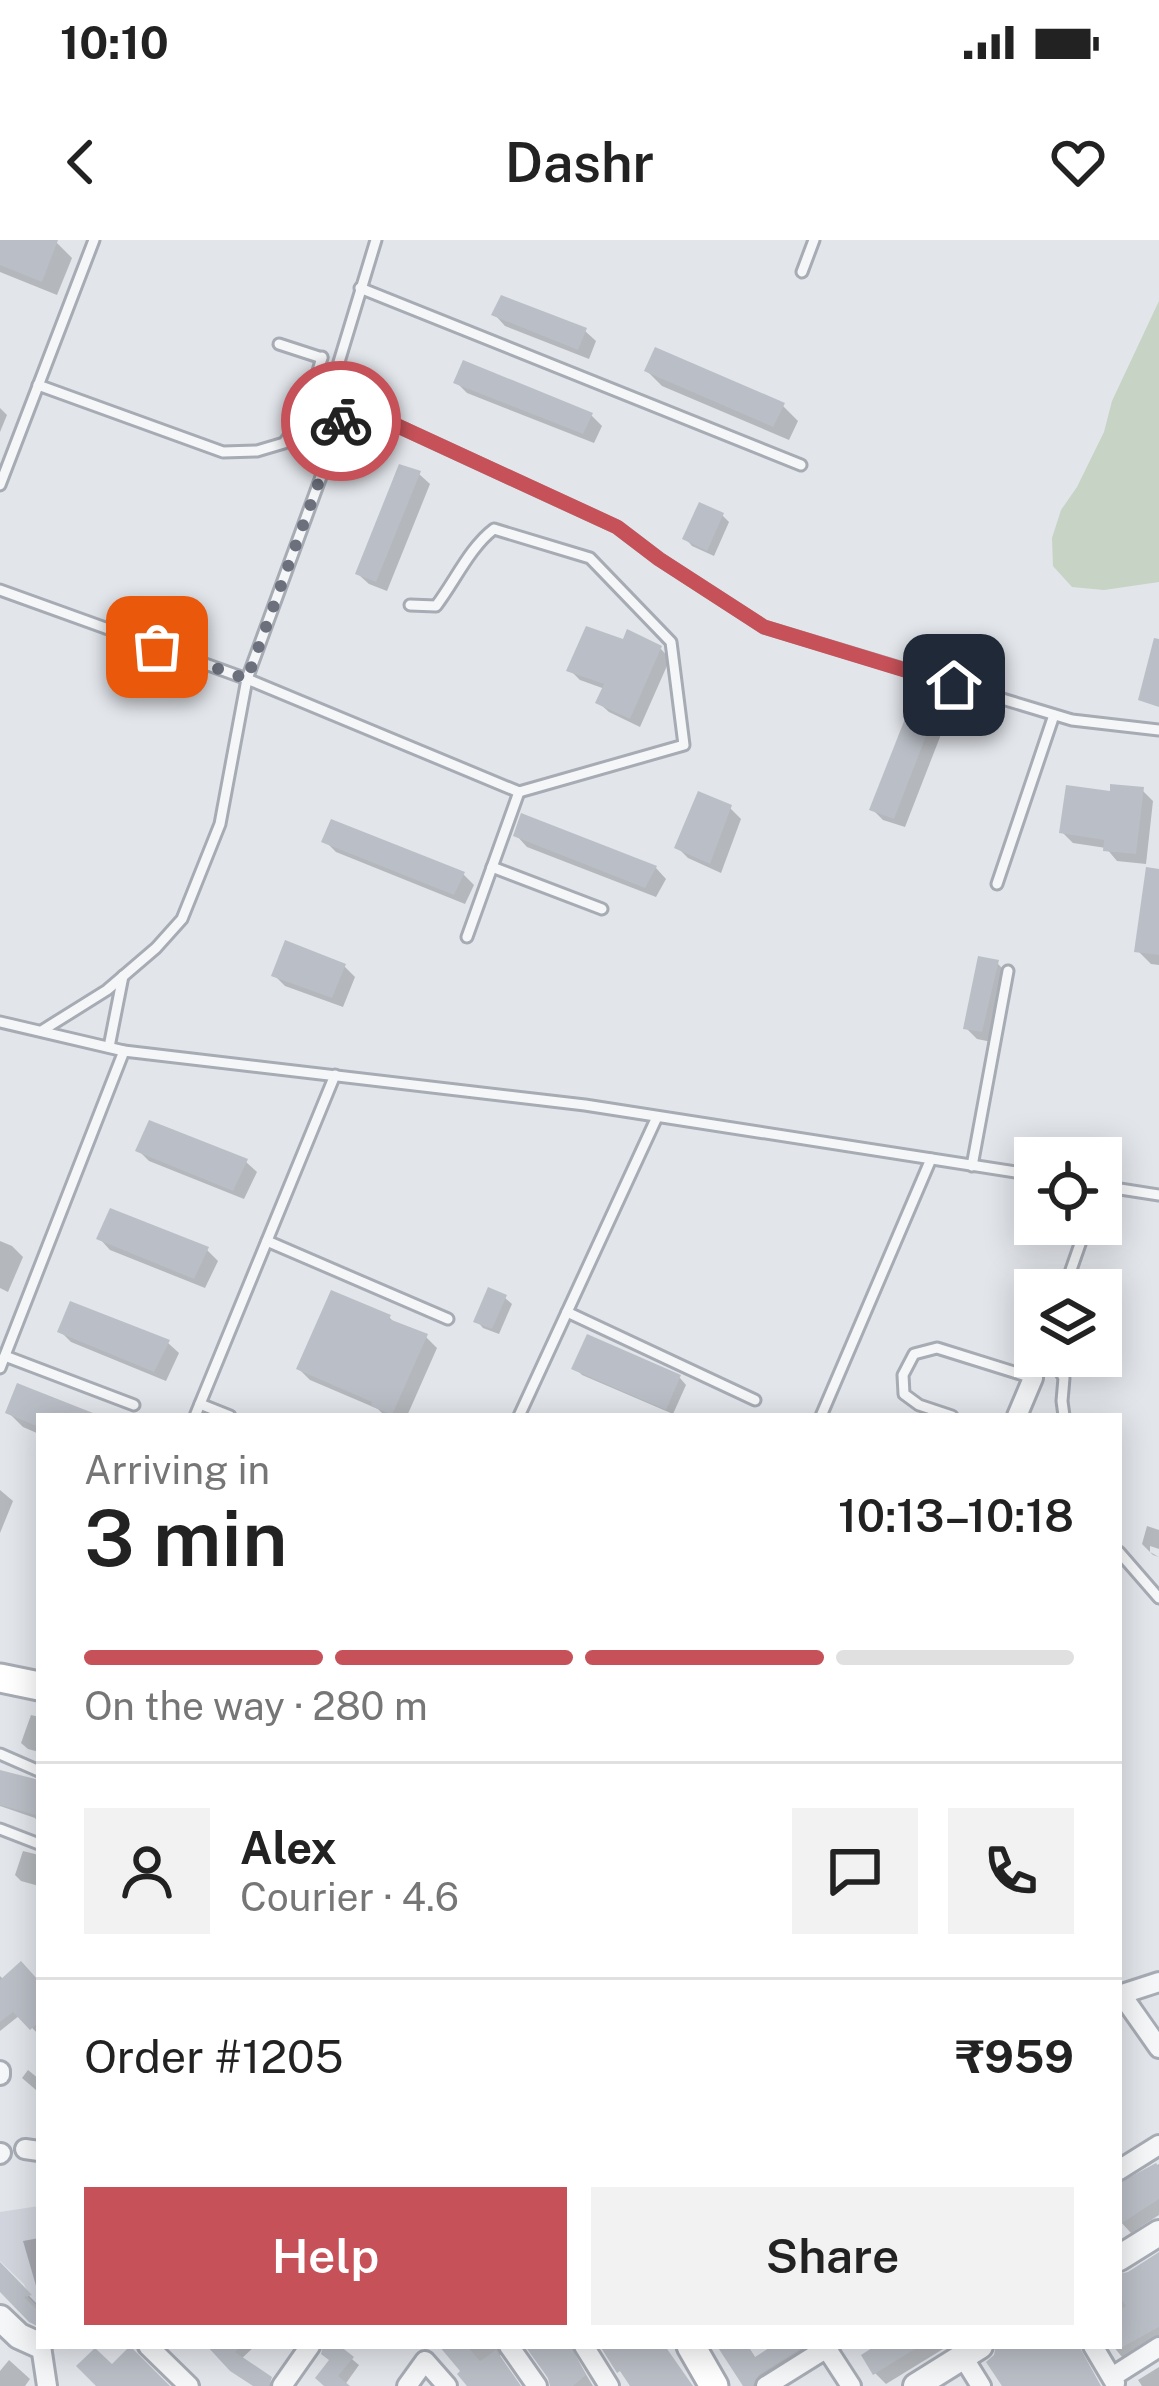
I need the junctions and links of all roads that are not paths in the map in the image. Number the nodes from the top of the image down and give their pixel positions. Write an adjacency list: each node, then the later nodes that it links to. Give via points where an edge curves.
1 (94, 240): 9 (lane)
2 (376, 240): 5 (lane)
3 (814, 240): 4 (lane)
4 (802, 272)
5 (360, 288): 8 (lane); 11 (lane)
6 (279, 344): 7 (lane)
7 (322, 357): 8 (lane); 9 (lane, via 306,413 284,443 257,451 223,452)
8 (339, 362): 10 (lane)
9 (38, 385): 12 (lane)
10 (348, 403): 15 (lane); 16 (lane, via 617,527 764,627)
11 (801, 465)
12 (0, 485)
13 (0, 590): 15 (lane)
14 (410, 604): 18 (lane, via 436,606 494,529 590,558 671,642 684,745)
15 (247, 679): 18 (lane); 24 (lane, via 220,824 182,919)
16 (1054, 715): 17 (lane); 20 (lane)
17 (1159, 730)
18 (519, 792): 19 (lane)
19 (493, 867): 21 (lane); 22 (lane)
20 (997, 884)
21 (602, 909)
22 (467, 937)
23 (1008, 970): 32 (lane)
24 (123, 976): 26 (lane); 27 (lane)
25 (0, 1022): 26 (lane)
26 (43, 1030): 27 (lane)
27 (109, 1047): 28 (lane)
28 (124, 1051): 29 (lane); 39 (lane)
29 (335, 1075): 30 (lane); 36 (lane)
30 (657, 1117): 31 (lane); 37 (lane)
31 (931, 1159): 32 (lane); 48 (lane)
32 (972, 1166): 33 (lane)
33 (1014, 1172)
34 (1122, 1189): 35 (lane)
35 (1159, 1195)
36 (267, 1241): 38 (lane); 43 (lane)
37 (567, 1312): 42 (lane); 47 (lane)
38 (448, 1319)
39 (2, 1362): 44 (lane)
40 (1063, 1377): 51 (lane)
41 (1033, 1378): 49 (lane, via 927,1348 903,1375 904,1394); 50 (street)
42 (755, 1400)
43 (200, 1404): 45 (lane); 46 (lane)
44 (134, 1405)
45 (196, 1413)
46 (222, 1413)
47 (520, 1413)
48 (822, 1413)
49 (943, 1413)
50 (1018, 1413)
51 (1064, 1413)
52 (1122, 1555): 53 (lane)
53 (1159, 1598)
54 (0, 1660): 55 (main road)
55 (36, 1667)
56 (0, 1678): 57 (main road)
57 (36, 1685)
58 (0, 1754): 59 (lane)
59 (36, 1770)
60 (0, 1829): 61 (lane)
61 (36, 1843)
62 (1159, 1982): 63 (street)
63 (1122, 1994)
64 (1122, 1998): 65 (street)
65 (1159, 2048)
66 (1159, 2145): 67 (street)
67 (1122, 2168)
68 (1159, 2233): 69 (street)
69 (1122, 2255)
70 (0, 2318): 71 (street)
71 (36, 2343)
72 (1159, 2347): 84 (street)
73 (41, 2349): 85 (street)
74 (151, 2349): 86 (street)
75 (308, 2349): 87 (street)
76 (510, 2349): 90 (street)
77 (586, 2349): 91 (street)
78 (693, 2349): 92 (main road)
79 (824, 2349): 93 (street)
80 (828, 2349): 94 (street)
81 (1095, 2349): 84 (street)
82 (971, 2352): 95 (street); 96 (street)
83 (430, 2353): 88 (street); 89 (street)
84 (1114, 2381)
85 (47, 2386)
86 (189, 2386)
87 (282, 2386)
88 (407, 2386)
89 (447, 2386)
90 (537, 2386)
91 (609, 2386)
92 (714, 2386)
93 (766, 2386)
94 (851, 2386)
95 (916, 2386)
96 (981, 2386)

